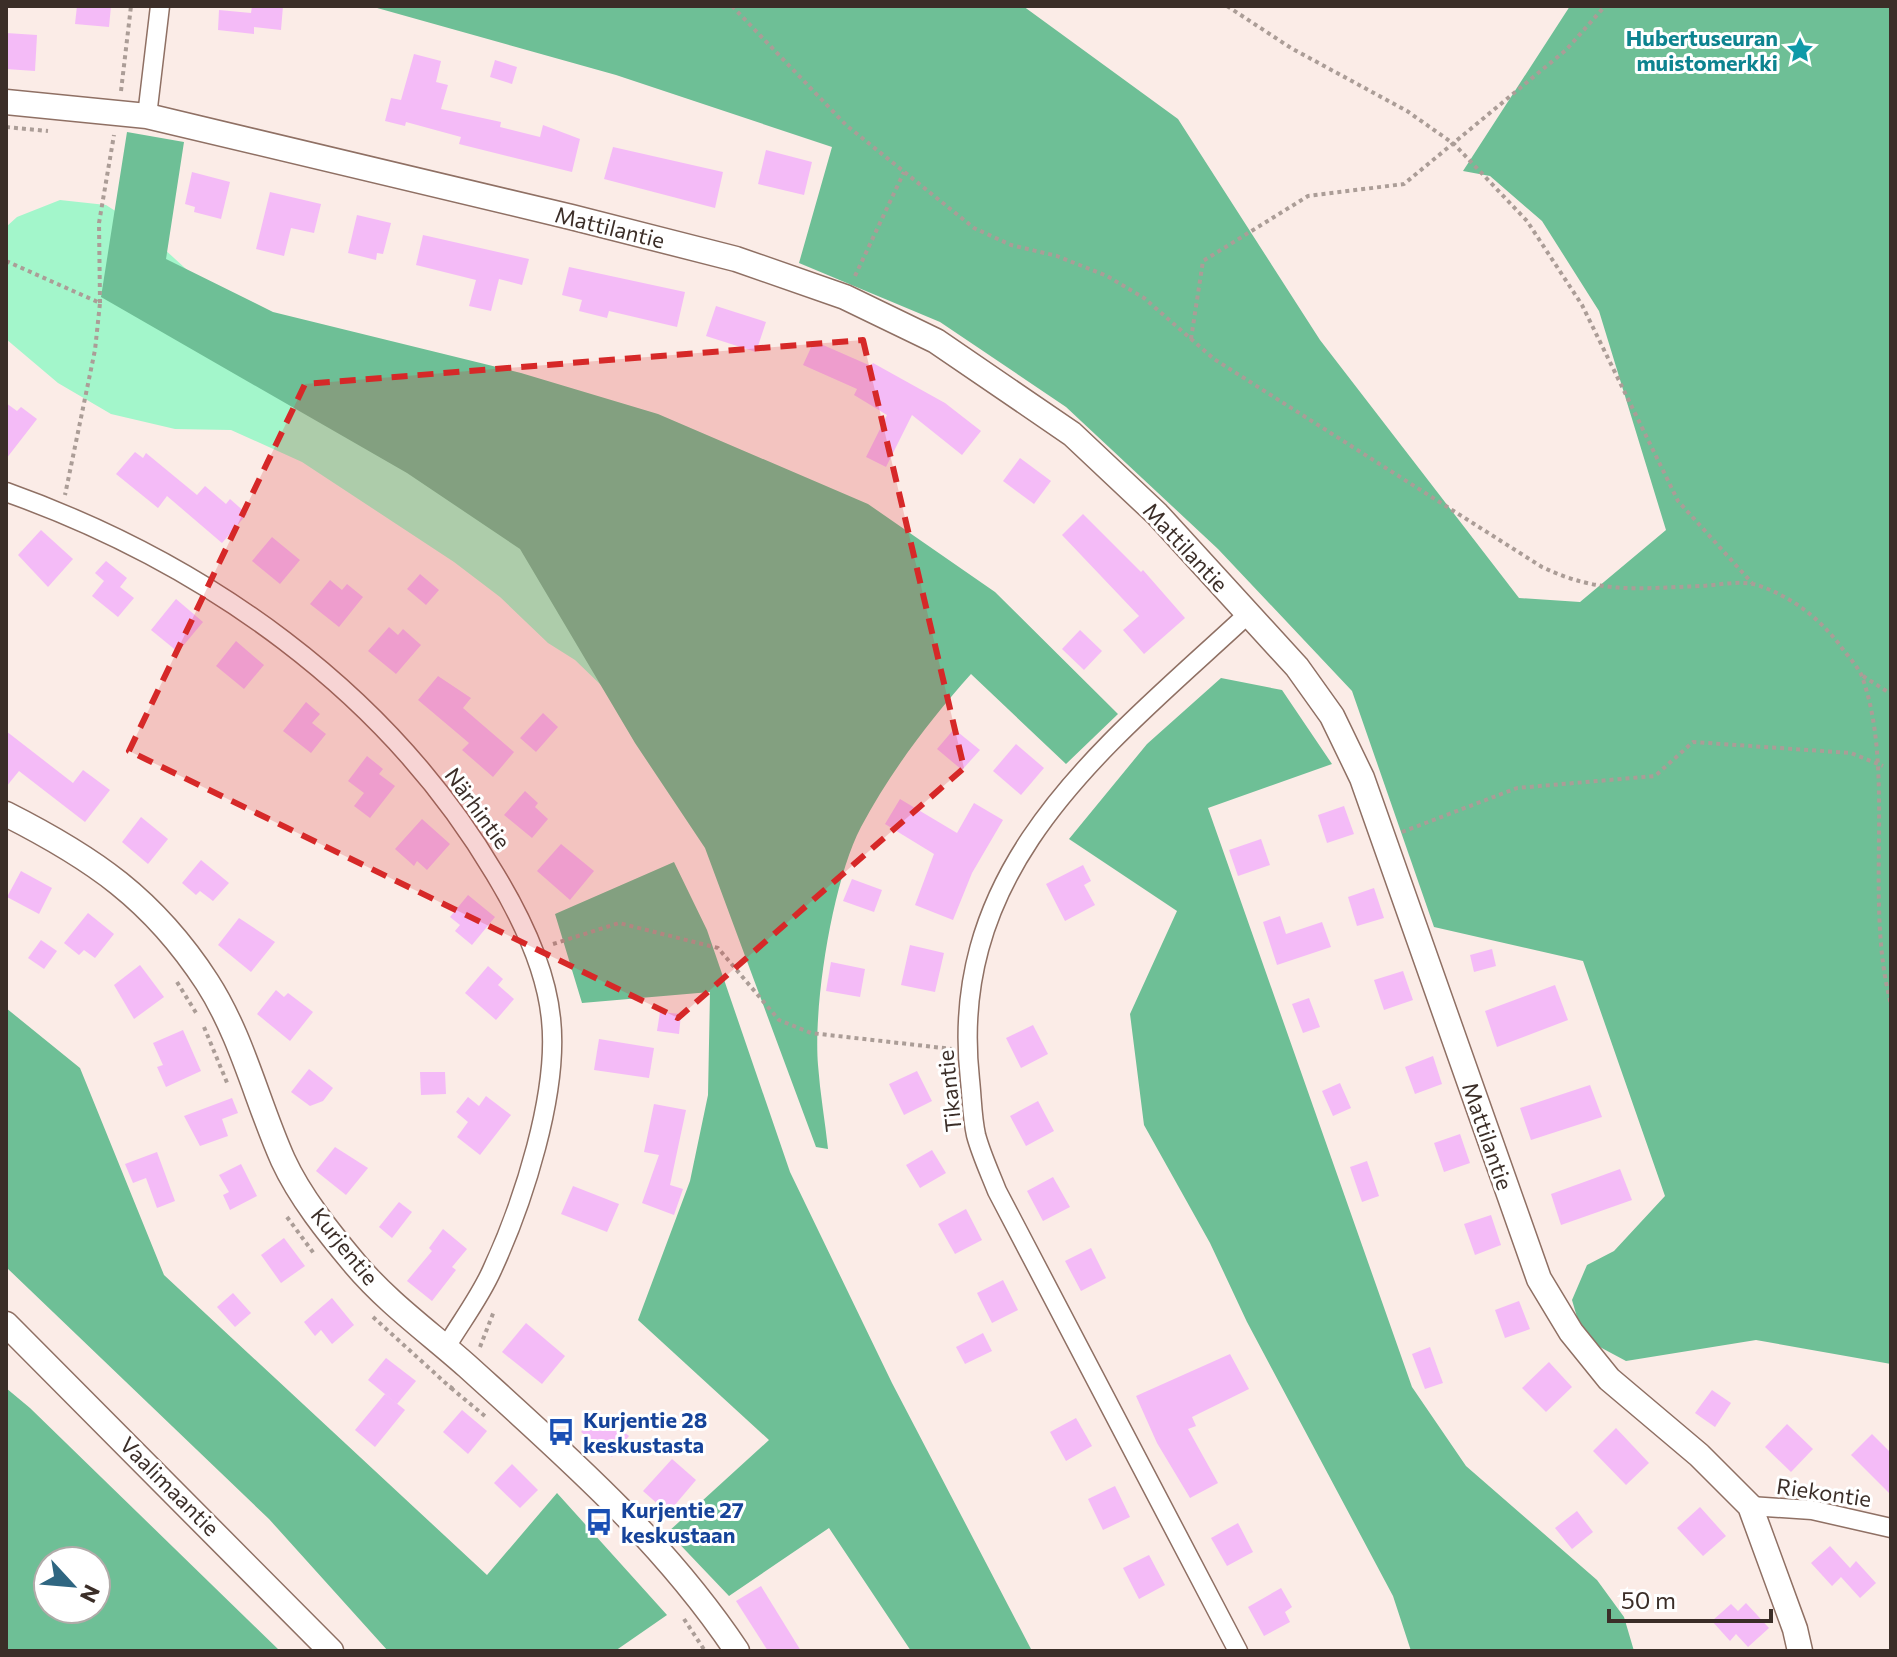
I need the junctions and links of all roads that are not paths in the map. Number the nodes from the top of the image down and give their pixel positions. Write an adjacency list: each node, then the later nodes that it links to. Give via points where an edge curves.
1 (160, 6): 3 (street)
2 (6, 102): 3 (street, Mattilantie)
3 (147, 116): 5 (street, Mattilantie, via 736,259 845,297 936,341 1072,434 1157,514)
4 (6, 492): 8 (street, Närhintie, via 142,551 213,589 348,691 414,762 474,839 515,908 551,1020 542,1122 518,1206 491,1272)
5 (1248, 614): 9 (street, Mattilantie, via 1297,667 1332,716 1362,778 1539,1279 1571,1332 1609,1379); 13 (street, Tikantie, via 1055,801 1019,851 988,915 971,978 967,1051 976,1134 997,1191)
6 (6, 814): 8 (street, Kurjentie, via 105,869 167,927 209,984 284,1162 323,1225 358,1267)
7 (6, 1324): 11 (street, Vaalimaantie)
8 (446, 1347): 12 (street, Kurjentie, via 656,1544)
9 (1750, 1506): 10 (street, Riekontie, via 1812,1510); 14 (street, Mattilantie)
10 (1891, 1528)
11 (331, 1651)
12 (737, 1651)
13 (1238, 1651)
14 (1800, 1651)

